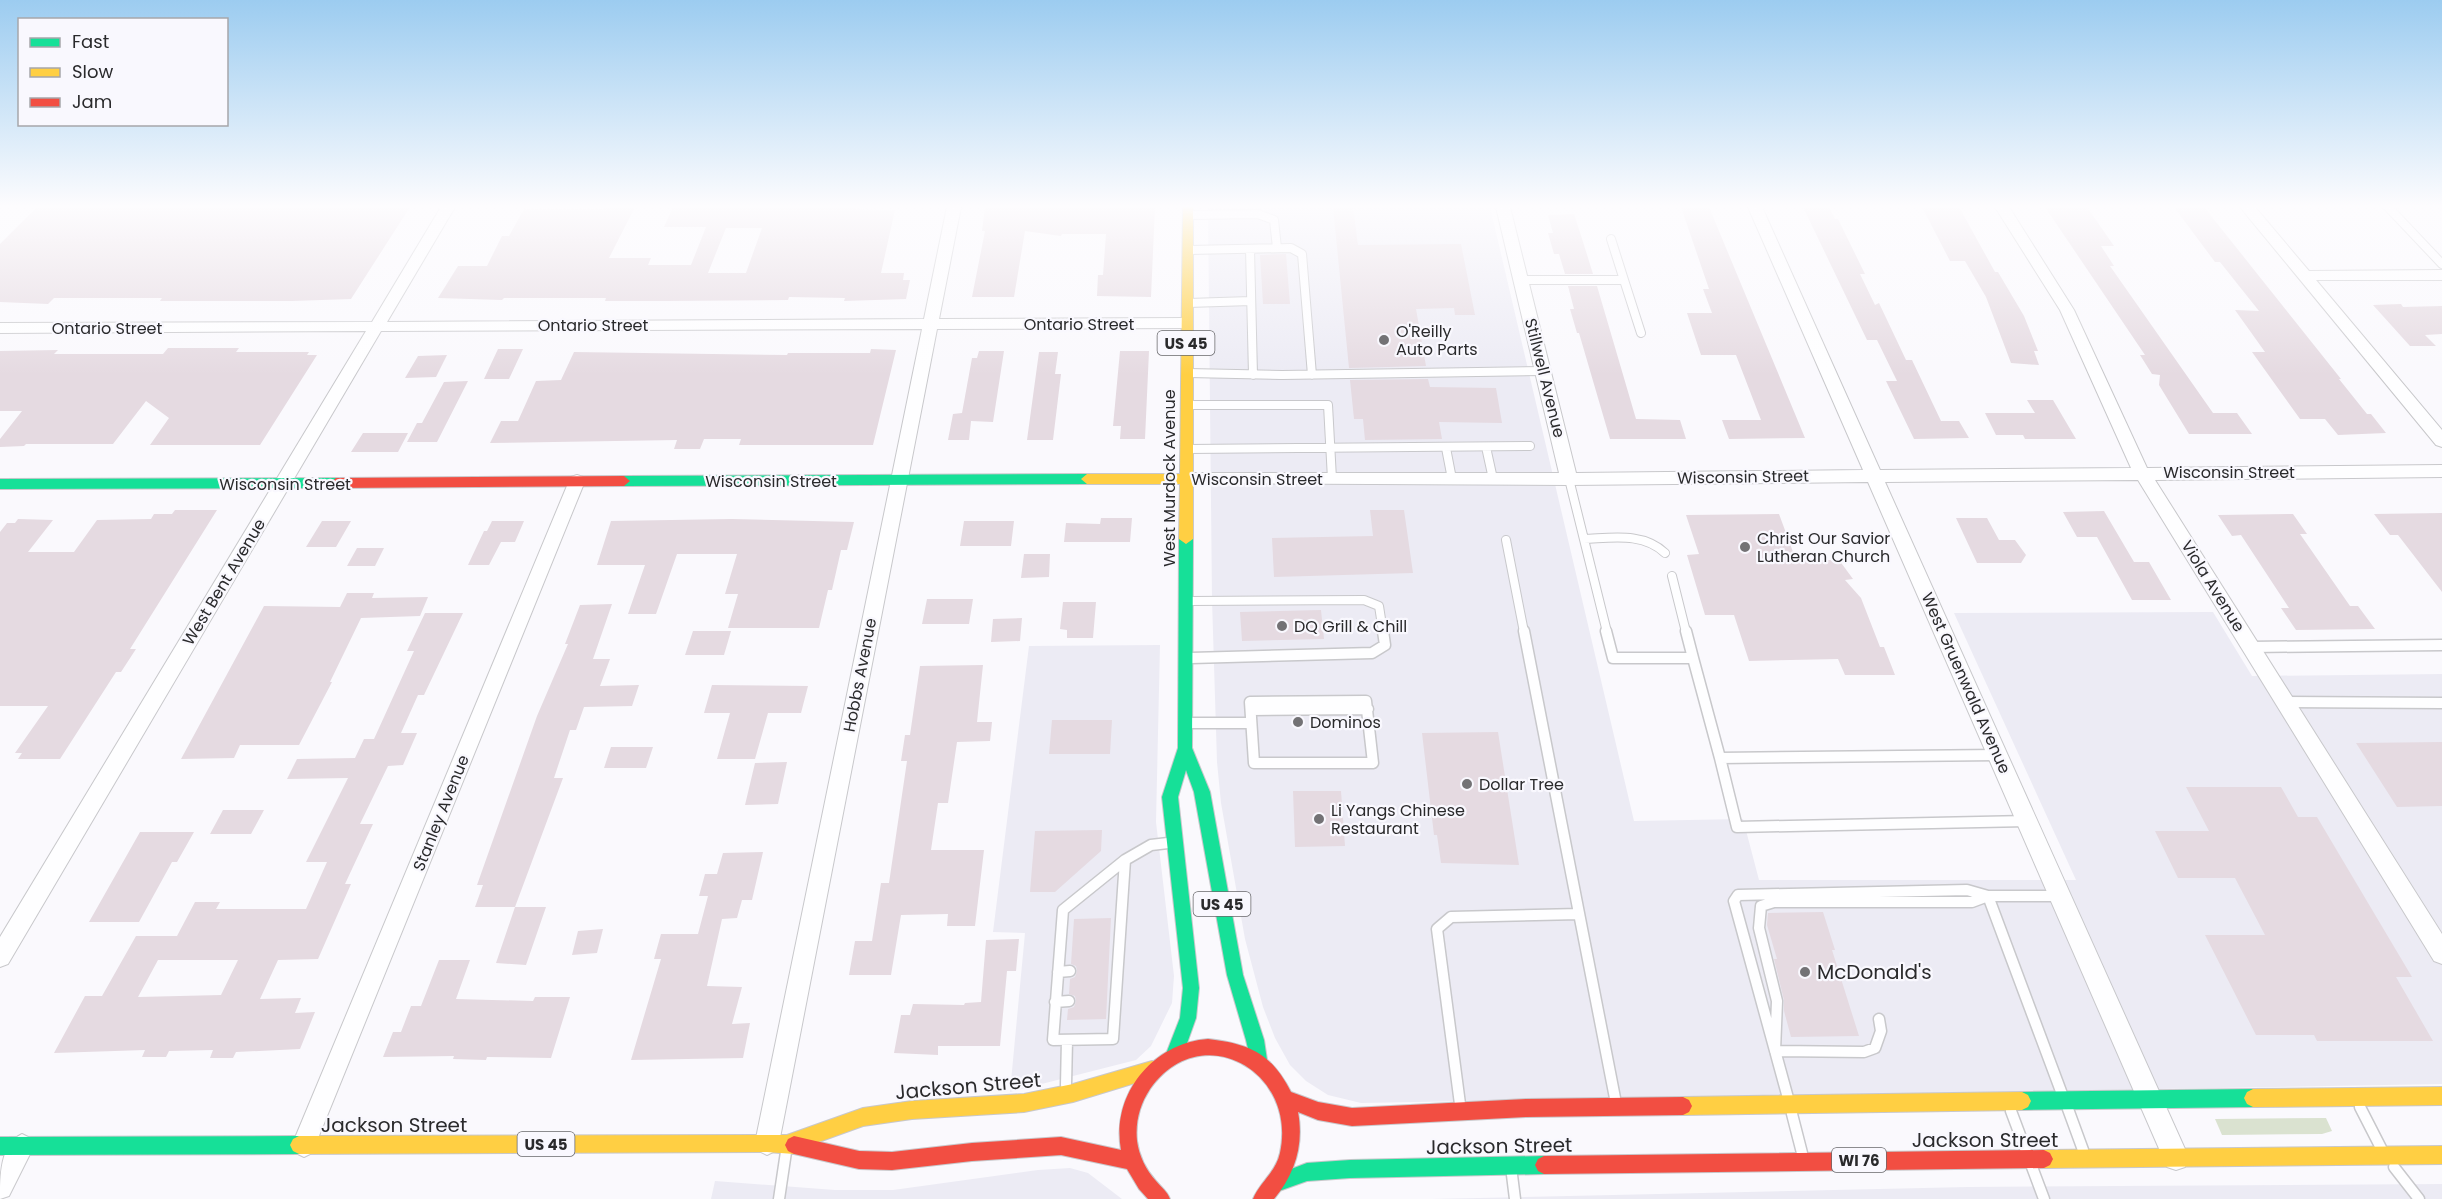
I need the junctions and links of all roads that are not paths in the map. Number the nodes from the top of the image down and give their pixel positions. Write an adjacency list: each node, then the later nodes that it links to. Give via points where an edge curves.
1 (415, 263): 19 (street, West Bent Avenue)
2 (943, 263): 18 (street, Hobbs Avenue)
3 (1188, 263): 16 (main road, West Murdock Avenue / US 45)
4 (1250, 263): 15 (lane)
5 (1303, 263): 25 (lane)
6 (1517, 263): 13 (street, Stillwell Avenue)
7 (1619, 263): 14 (lane)
8 (1780, 263): 35 (street, West Gruenwald Avenue)
9 (2037, 263): 34 (street, Viola Avenue, via 2067,310)
10 (2294, 263): 12 (street)
11 (2442, 275): 12 (street)
12 (2305, 276): 27 (street)
13 (1521, 280): 14 (lane); 22 (street, Stillwell Avenue)
14 (1624, 280): 21 (lane)
15 (1251, 302): 16 (lane); 24 (lane)
16 (1186, 303): 17 (main road, West Murdock Avenue / US 45)
17 (1186, 323): 18 (street, Ontario Street); 23 (main road, West Murdock Avenue / US 45)
18 (932, 324): 19 (street, Ontario Street); 42 (street, Hobbs Avenue)
19 (377, 326): 20 (street, Ontario Street); 44 (street, West Bent Avenue)
20 (0, 328)
21 (1641, 333)
22 (1543, 371): 25 (lane); 40 (street, Stillwell Avenue)
23 (1186, 373): 24 (lane); 26 (main road, West Murdock Avenue / US 45)
24 (1253, 375): 25 (lane)
25 (1312, 375)
26 (1186, 405): 31 (main road, West Murdock Avenue / US 45); 32 (lane, via 1328,405)
27 (2442, 441)
28 (1486, 447): 29 (lane); 30 (lane); 39 (lane)
29 (1530, 447)
30 (1446, 448): 32 (lane); 38 (lane)
31 (1185, 449): 32 (lane); 36 (main road, West Murdock Avenue / US 45)
32 (1330, 449): 37 (lane)
33 (2442, 471): 34 (street, Wisconsin Street)
34 (2142, 473): 35 (street, Wisconsin Street); 51 (street, Viola Avenue)
35 (1875, 475): 40 (street, Wisconsin Street); 59 (street, West Gruenwald Avenue)
36 (1186, 479): 37 (street, Wisconsin Street); 42 (main road, Wisconsin Street); 49 (main road, West Murdock Avenue / US 45)
37 (1332, 479): 38 (street, Wisconsin Street)
38 (1452, 479): 39 (street, Wisconsin Street)
39 (1492, 479): 40 (street, Wisconsin Street)
40 (1569, 479): 45 (lane)
41 (577, 481): 42 (main road, Wisconsin Street); 44 (main road, Wisconsin Street); 93 (street, Stanley Avenue)
42 (900, 481): 91 (street, Hobbs Avenue)
43 (0, 484): 44 (main road, Wisconsin Street)
44 (283, 484): 70 (street, West Bent Avenue)
45 (1584, 539): 47 (lane, via 1643,539 1659,545); 52 (lane, via 1613,658)
46 (1506, 540): 66 (lane)
47 (1665, 553)
48 (1672, 576): 52 (lane)
49 (1186, 601): 53 (main road, West Murdock Avenue / US 45); 53 (lane, via 1364,600 1379,606 1386,645 1372,653)
50 (2442, 645): 51 (lane)
51 (2251, 647): 54 (street, Viola Avenue)
52 (1693, 657): 60 (lane)
53 (1186, 658): 56 (main road, West Murdock Avenue / US 45)
54 (2285, 702): 55 (lane); 69 (street, Viola Avenue)
55 (2442, 703)
56 (1185, 723): 57 (lane); 58 (main road, West Murdock Avenue / US 45)
57 (1251, 723): 57 (lane, via 1254,763 1373,763 1366,701 1250,702)
58 (1185, 748): 62 (main road, West Murdock Avenue / US 45, via 1170,797); 79 (main road, West Murdock Avenue / US 45, via 1202,792 1235,975)
59 (1998, 754): 60 (lane); 61 (street, West Gruenwald Avenue)
60 (1720, 758): 61 (lane, via 1737,827)
61 (2027, 821): 65 (street, West Gruenwald Avenue)
62 (1174, 842): 63 (lane, via 1151,845); 78 (main road, West Murdock Avenue / US 45, via 1191,975 1188,1018)
63 (1125, 860): 67 (lane, via 1063,910); 76 (lane, via 1115,940 1113,1039)
64 (1988, 896): 65 (lane); 77 (lane, via 1972,902 1774,902 1761,906 1758,928 1776,994); 77 (lane, via 1967,890 1738,895 1734,901); 86 (lane)
65 (2061, 896): 87 (street, West Gruenwald Avenue)
66 (1579, 914): 89 (lane); 90 (lane, via 1451,917 1437,929)
67 (1060, 941): 68 (lane); 72 (lane)
68 (1072, 941)
69 (2442, 954)
70 (0, 957)
71 (1070, 971): 72 (lane)
72 (1058, 972): 74 (lane)
73 (1069, 1001): 74 (lane)
74 (1055, 1002): 76 (lane, via 1053,1040)
75 (1879, 1019): 77 (lane, via 1880,1040 1875,1048 1864,1052)
76 (1067, 1040): 81 (lane)
77 (1775, 1051): 88 (lane)
78 (1175, 1054): 79 (main road, via 1196,1047 1218,1046 1239,1050); 80 (main road, US 45)
79 (1258, 1060): 84 (main road, via 1276,1078)
80 (1152, 1070): 81 (main road, Jackson Street / US 45); 100 (main road, via 1138,1089 1130,1112 1127,1136)
81 (1066, 1096): 92 (main road, Jackson Street / US 45, via 874,1115)
82 (2442, 1096): 83 (main road, Jackson Street)
83 (2355, 1097): 87 (main road, Jackson Street); 96 (lane)
84 (1289, 1100): 90 (main road, Jackson Street, via 1318,1111 1352,1117); 103 (main road, via 1294,1128 1291,1156)
85 (2007, 1100): 86 (main road, Jackson Street); 88 (main road, Jackson Street); 98 (lane)
86 (2064, 1100): 87 (main road, Jackson Street); 99 (lane)
87 (2150, 1100): 97 (street, West Gruenwald Avenue)
88 (1790, 1103): 89 (main road, Jackson Street); 101 (lane)
89 (1617, 1107): 90 (main road, Jackson Street)
90 (1461, 1113)
91 (767, 1143): 92 (main road, Jackson Street / US 45); 93 (main road, Jackson Street / US 45)
92 (788, 1144): 100 (main road, Jackson Street / US 45, via 859,1160 892,1161 1061,1146); 106 (lane)
93 (304, 1145): 94 (main road, Jackson Street / US 45)
94 (11, 1146): 104 (street)
95 (2442, 1155): 96 (main road, Jackson Street / WI 76)
96 (2386, 1156): 97 (main road, Jackson Street / WI 76); 110 (lane)
97 (2176, 1158): 99 (main road, Jackson Street / WI 76)
98 (2029, 1159): 99 (main road, Jackson Street / WI 76); 101 (main road, Jackson Street / WI 76); 109 (lane)
99 (2087, 1159)
100 (1132, 1161): 105 (main road, via 1140,1180)
101 (1804, 1161): 102 (main road, Jackson Street / WI 76)
102 (1510, 1166): 103 (main road, Jackson Street / WI 76, via 1307,1172); 108 (lane)
103 (1279, 1182): 107 (main road)
104 (0, 1187)
105 (1155, 1196)
106 (778, 1199)
107 (1262, 1199)
108 (1515, 1199)
109 (2044, 1199)
110 (2419, 1199)

